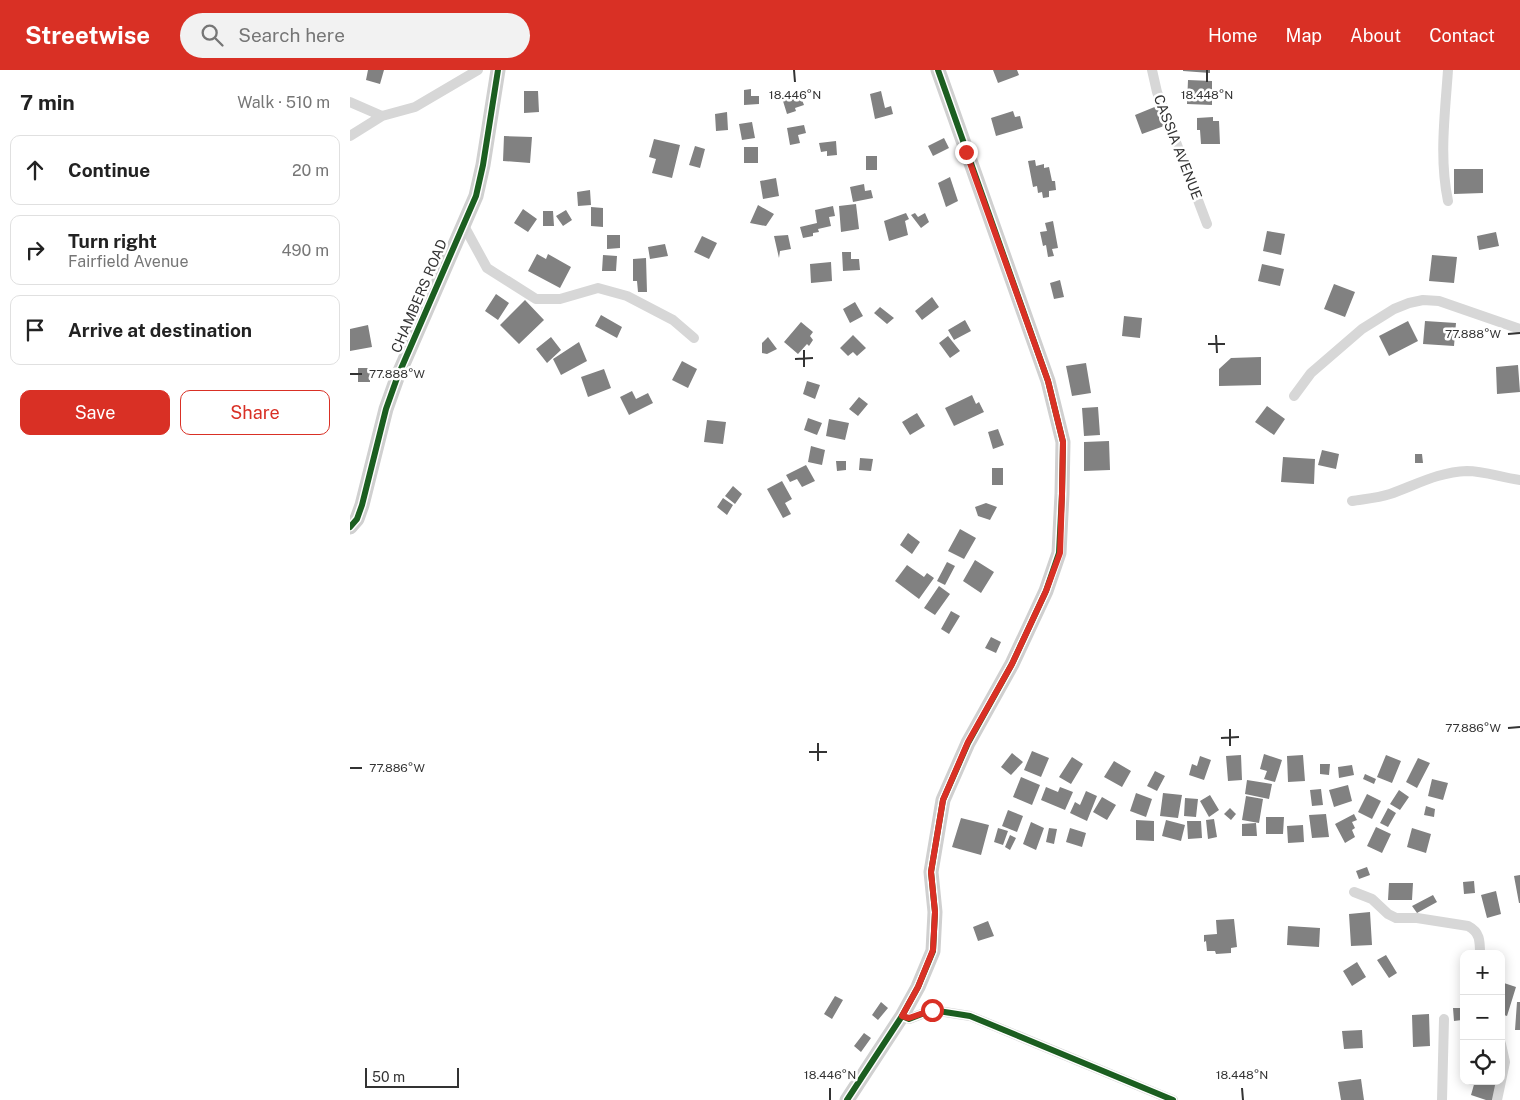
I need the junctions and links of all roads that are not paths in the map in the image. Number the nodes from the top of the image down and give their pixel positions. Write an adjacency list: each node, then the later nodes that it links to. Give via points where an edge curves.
1 (478, 70): 7 (street, via 416,106)
2 (498, 70): 10 (street, CHAMBERS ROAD, via 476,196)
3 (938, 70): 20 (street, via 1048,381 1063,442 1060,553 1012,664 968,742 943,800 931,872 935,912 933,950)
4 (1152, 70): 11 (street, CASSIA AVENUE, via 1157,92)
5 (1448, 70): 9 (street, via 1442,152)
6 (350, 102): 7 (street)
7 (382, 116): 8 (street)
8 (350, 136)
9 (1448, 201)
10 (463, 224): 13 (street, via 487,268 536,298 560,299 598,288 635,300 673,320); 17 (street, CHAMBERS ROAD, via 397,378 362,505)
11 (1208, 224)
12 (1520, 329): 14 (street, via 1439,301 1409,303 1380,316 1362,329 1311,373)
13 (694, 338)
14 (1294, 396)
15 (1520, 480): 16 (street, via 1465,471 1424,479 1388,495)
16 (1352, 501)
17 (350, 527)
18 (1354, 892): 19 (street, via 1372,899 1396,918 1468,926 1480,938)
19 (1480, 950)
20 (902, 1016): 23 (street); 24 (street, via 909,1018 932,1010 970,1016)
21 (1444, 1019): 25 (street)
22 (1500, 1085): 26 (street)
23 (846, 1100)
24 (1173, 1100)
25 (1442, 1100)
26 (1497, 1100)

